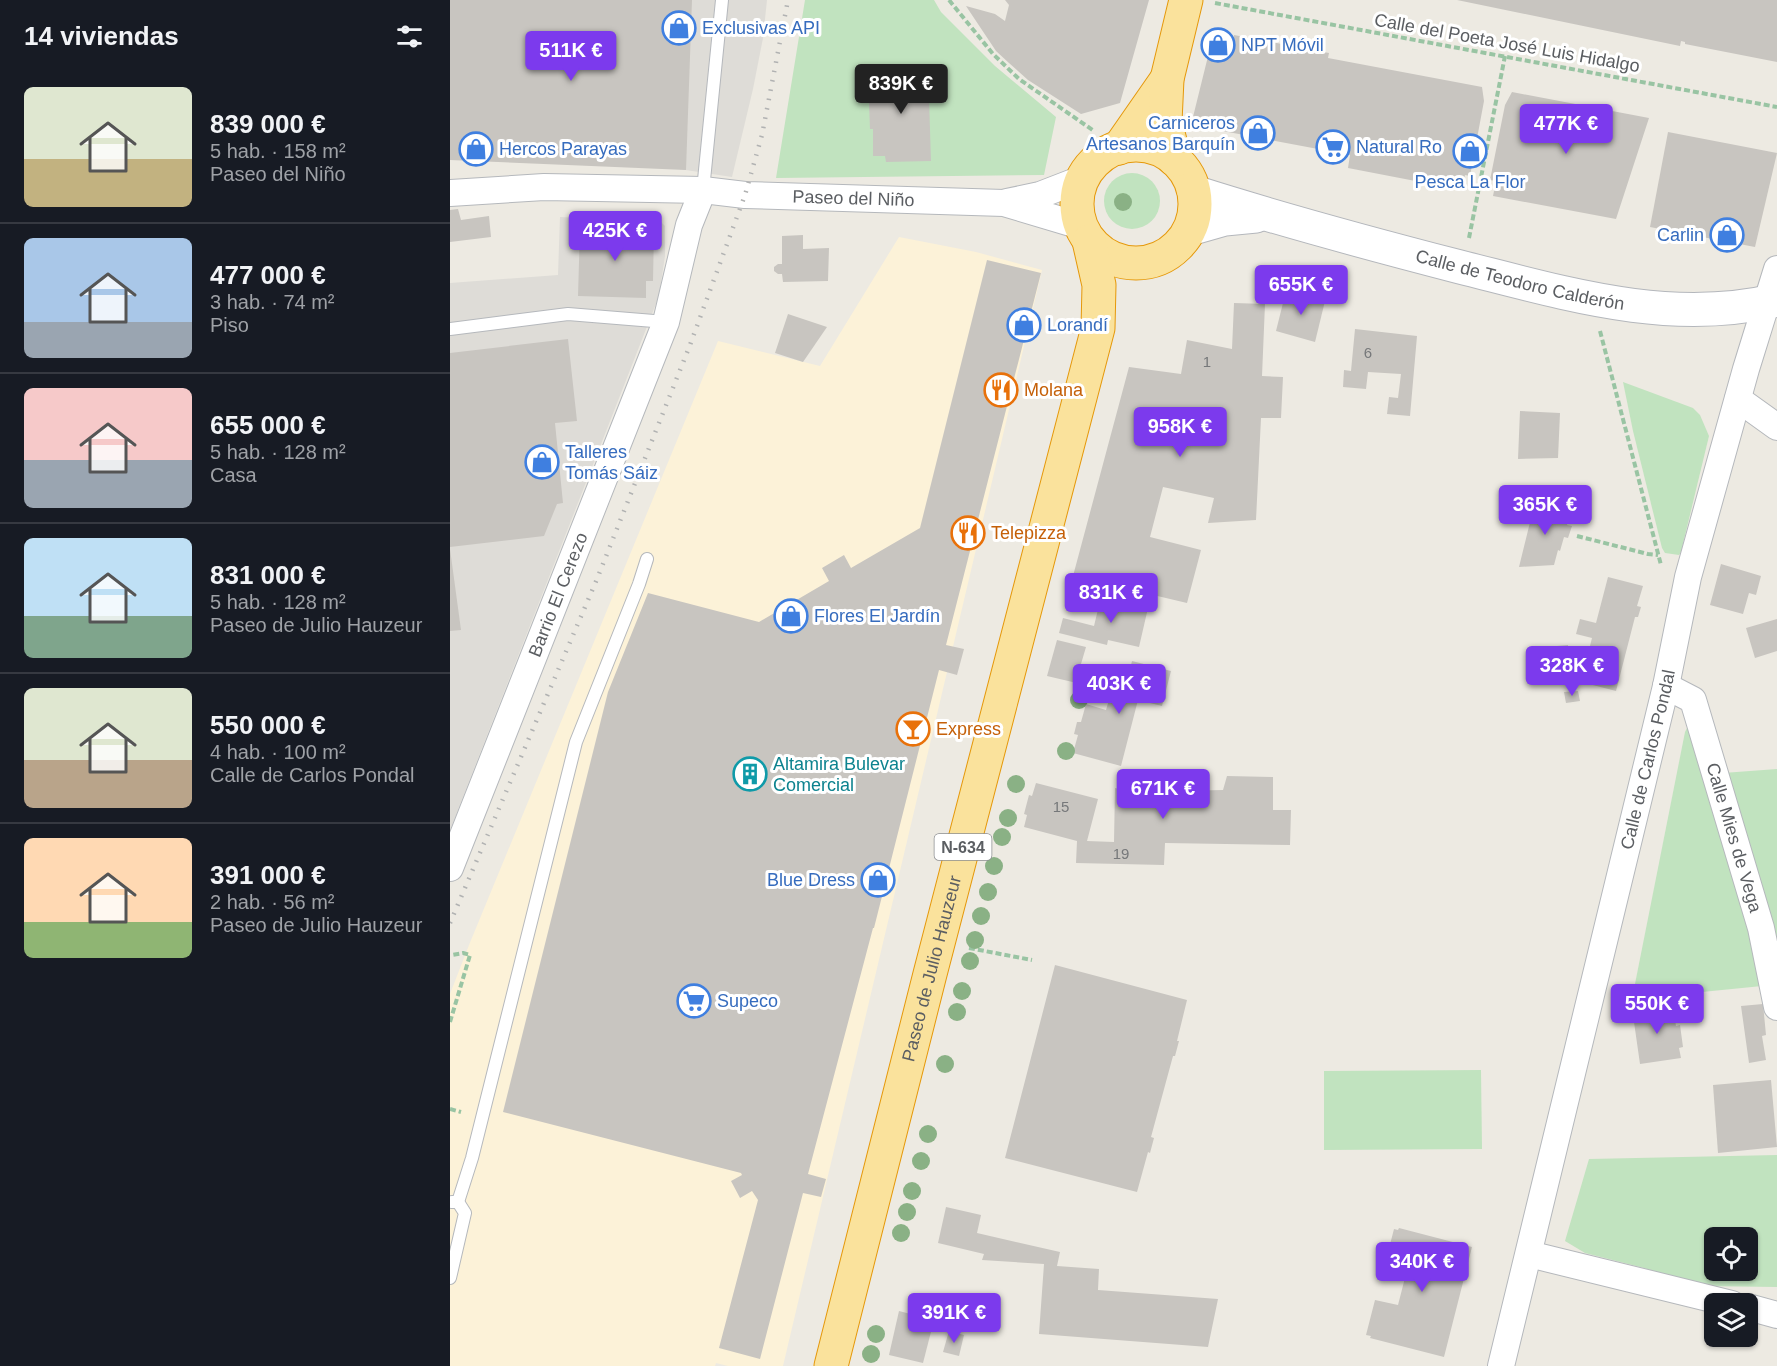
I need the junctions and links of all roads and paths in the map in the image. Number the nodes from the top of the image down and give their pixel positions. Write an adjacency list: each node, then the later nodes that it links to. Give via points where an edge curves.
1 (722, 0): 10 (lane)
2 (949, 0): 7 (path, via 1018,79)
3 (1197, 1): 4 (path, Calle del Poeta José Luis Hidalgo); 5 (highway, N-634)
4 (1505, 56): 6 (path, Calle del Poeta José Luis Hidalgo); 18 (path)
5 (1167, 79): 7 (highway, N-634); 8 (highway, N-634, via 1165,122)
6 (1777, 107)
7 (1119, 148): 8 (highway, via 1138,145 1158,149); 9 (highway, N-634, via 1101,156)
8 (1175, 159): 11 (highway, N-634)
9 (1084, 178): 13 (street, Paseo del Niño, via 1040,195); 16 (highway, N-634, via 1078,189 1077,210)
10 (703, 190): 12 (street, Paseo del Niño, via 544,187); 13 (street, Paseo del Niño, via 745,195); 22 (street, Barrio El Cerezo, via 689,225)
11 (1194, 192): 14 (main road, Calle de Teodoro Calderón); 15 (highway)
12 (450, 193)
13 (1004, 203): 16 (street, Paseo del Niño)
14 (1267, 215): 15 (main road, Calle de Teodoro Calderón, via 1225,219); 18 (main road, Calle de Teodoro Calderón)
15 (1190, 229): 17 (highway, via 1167,255)
16 (1085, 233): 17 (highway, via 1102,253); 23 (highway, Paseo de Julio Hauzeur / N-634, via 1099,285)
17 (1134, 263): 23 (highway, Paseo de Julio Hauzeur / N-634)
18 (1463, 267): 20 (main road, Calle de Teodoro Calderón, via 1541,289)
19 (1777, 269): 21 (street, Calle de Carlos Pondal)
20 (1592, 298): 21 (main road, Calle de Teodoro Calderón, via 1650,309 1696,311); 28 (path)
21 (1772, 301): 25 (street, Calle de Carlos Pondal)
22 (666, 322): 24 (lane, via 568,314); 32 (street, Barrio El Cerezo)
23 (1098, 328): 33 (highway, Paseo de Julio Hauzeur / N-634)
24 (450, 329)
25 (1738, 399): 26 (street); 31 (street, Calle de Carlos Pondal, via 1688,577)
26 (1777, 427)
27 (1577, 536): 28 (path)
28 (1658, 555): 30 (path)
29 (647, 559): 38 (lane, via 576,742 472,1158)
30 (1662, 570)
31 (1666, 686): 36 (street, Calle Mies de Vega, via 1693,700 1761,928); 39 (street, Calle de Carlos Pondal)
32 (450, 868)
33 (938, 942): 35 (path); 44 (highway, Paseo de Julio Hauzeur / N-634)
34 (452, 955): 37 (path, via 470,955)
35 (1032, 960)
36 (1777, 1006)
37 (450, 1022)
38 (454, 1202): 40 (lane, via 465,1213)
39 (1529, 1254): 41 (street); 45 (street, Calle de Carlos Pondal)
40 (450, 1278)
41 (1704, 1297)
42 (1758, 1310): 43 (street)
43 (1777, 1315)
44 (831, 1366)
45 (1501, 1366)

